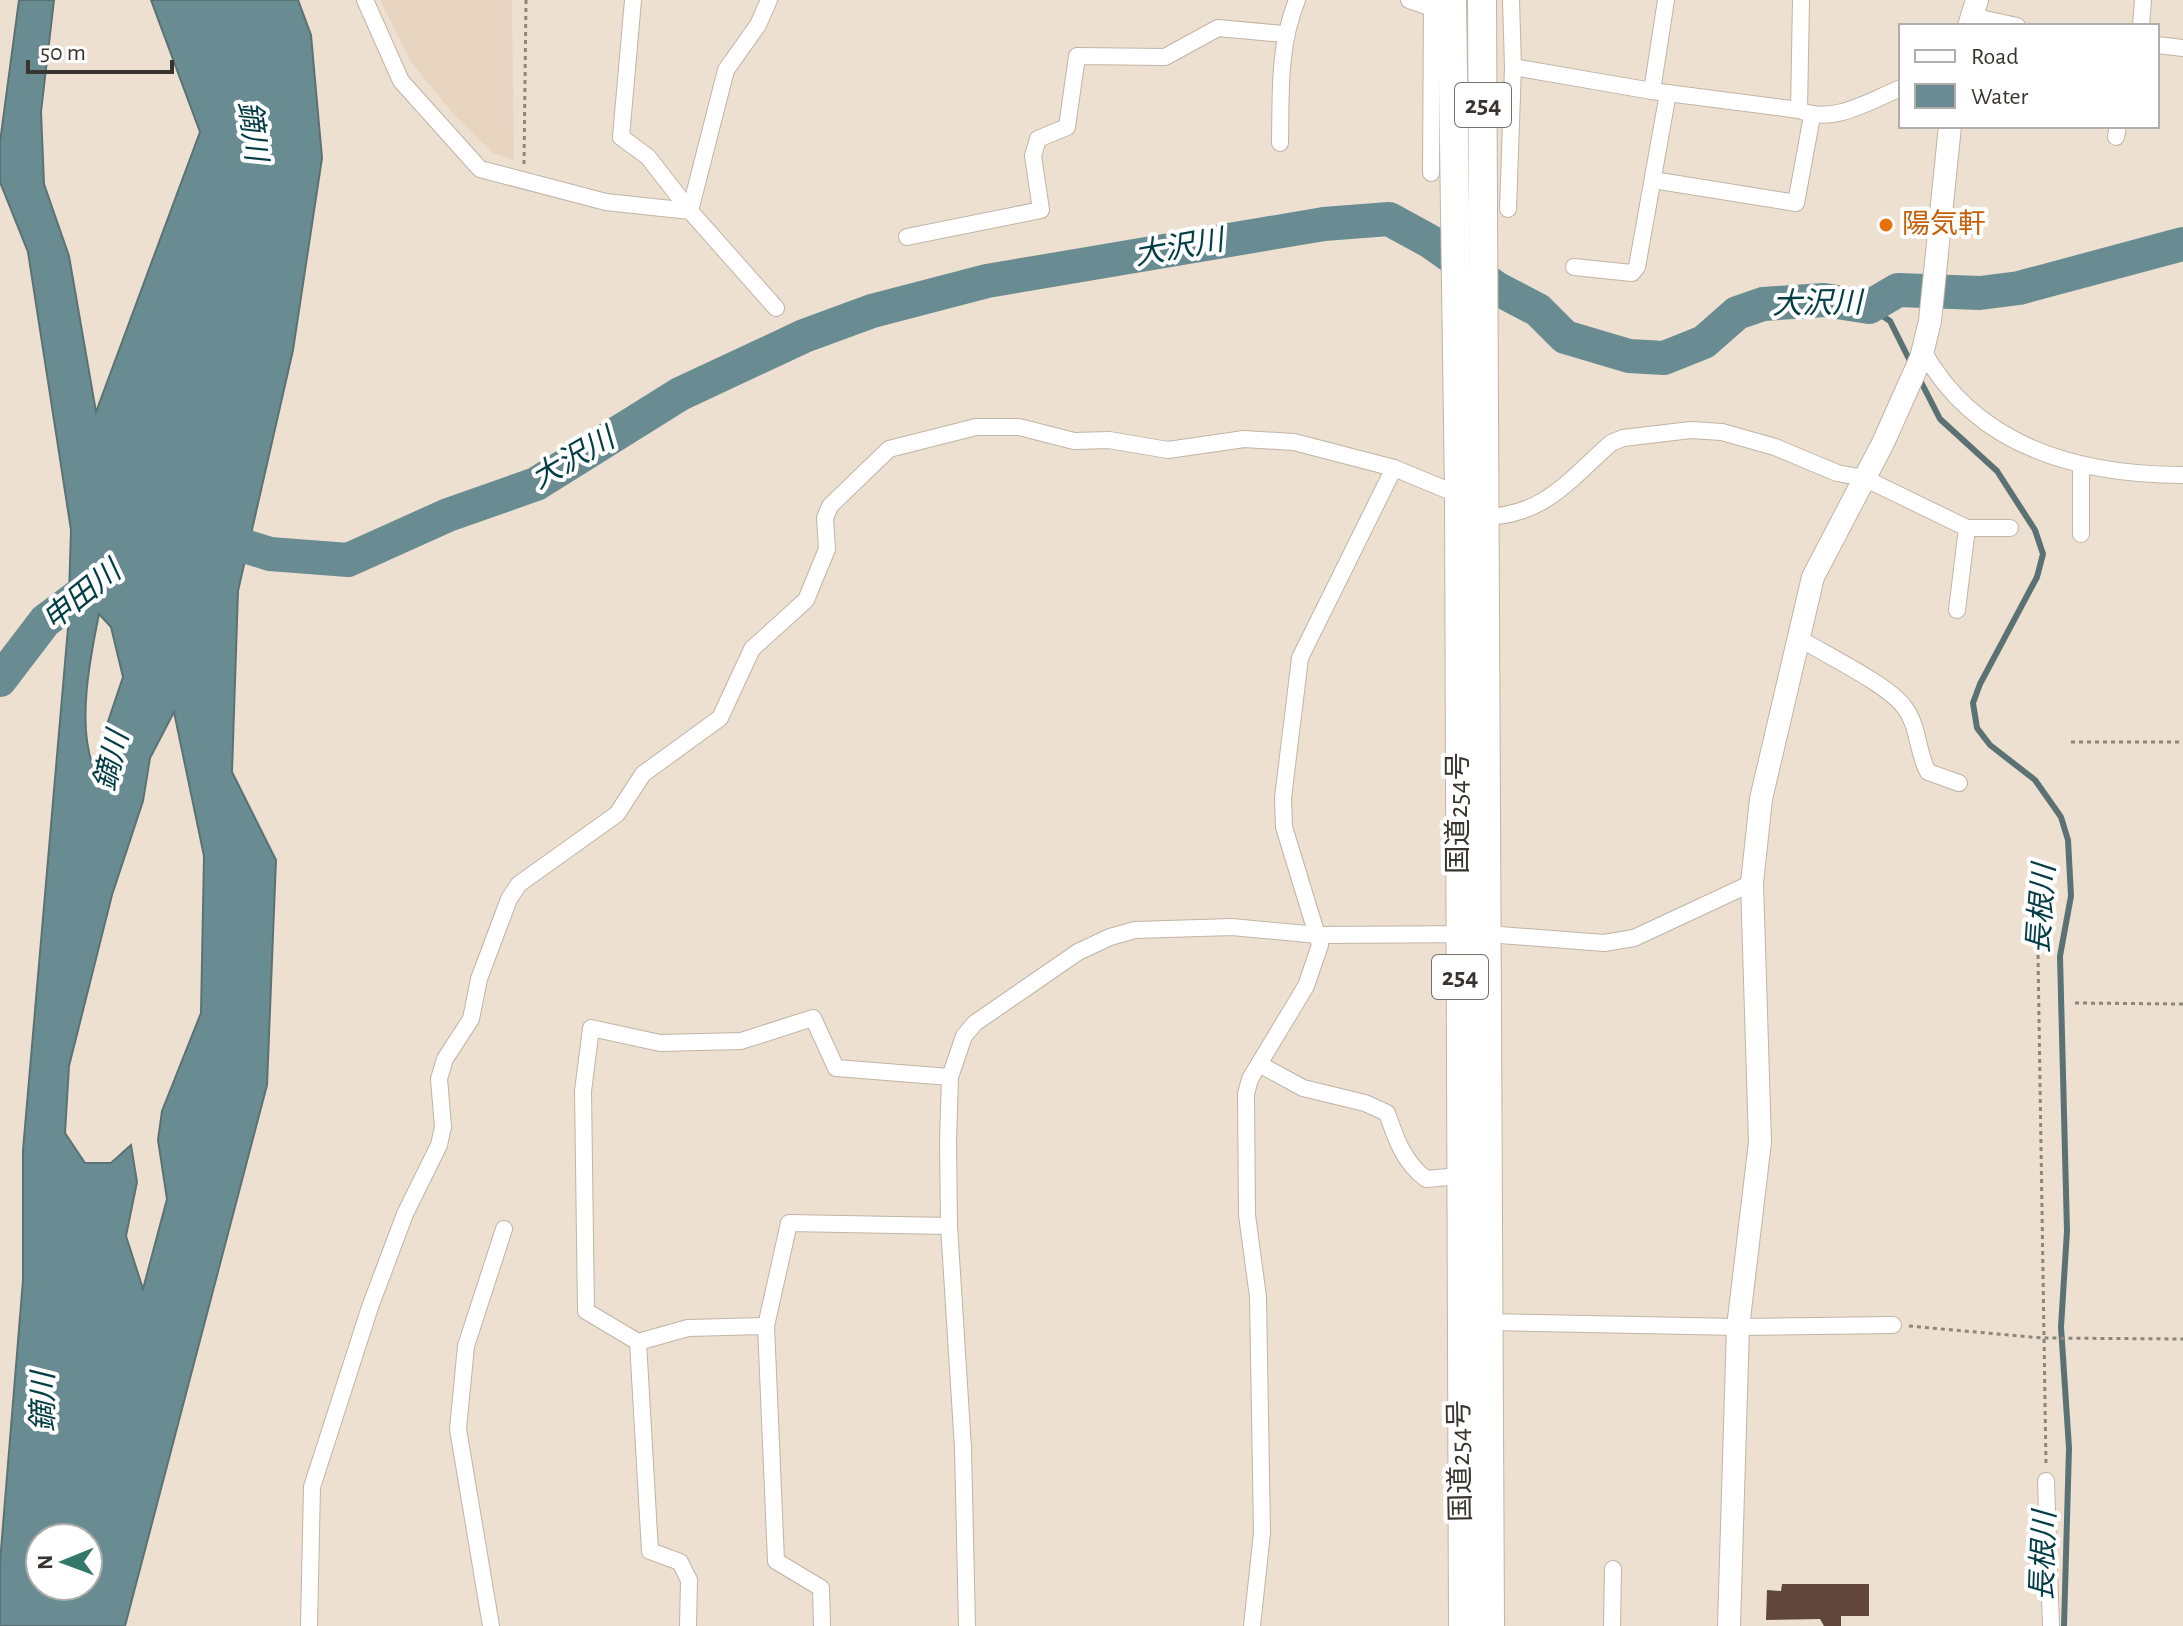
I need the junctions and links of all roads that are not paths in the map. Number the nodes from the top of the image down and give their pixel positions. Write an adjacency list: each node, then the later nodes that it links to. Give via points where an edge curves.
1 (365, 0): 27 (street, via 401,81 480,169 606,202)
2 (633, 0): 27 (street, via 621,137 648,157)
3 (769, 0): 27 (street, via 726,70)
4 (1297, 0): 15 (street)
5 (1409, 0): 11 (street)
6 (1482, 0): 26 (highway, 国道254号 / 254)
7 (1511, 0): 18 (street)
8 (1666, 0): 20 (street)
9 (1801, 0): 21 (street)
10 (2143, 0): 14 (street)
11 (1439, 3): 24 (street); 36 (highway, 国道254号 / 254, via 1454,192)
12 (1972, 14): 13 (street)
13 (2010, 24)
14 (2141, 24)
15 (1284, 34): 23 (street); 28 (street, via 1218,28 1165,57 1077,56 1067,127 1038,139 1033,156 1041,210)
16 (2159, 45): 17 (street)
17 (2183, 48)
18 (1513, 67): 20 (street); 26 (street)
19 (1899, 89): 21 (street, via 1834,116)
20 (1660, 92): 21 (street); 25 (street)
21 (1806, 113): 25 (street, via 1796,203)
22 (1950, 128): 31 (street)
23 (1280, 143)
24 (1431, 173)
25 (1653, 180): 29 (street, via 1632,273)
26 (1496, 209): 37 (highway, 国道254号 / 254, via 1485,343)
27 (690, 211): 30 (street)
28 (907, 237)
29 (1574, 267)
30 (776, 308)
31 (1922, 354): 32 (street, via 1948,392 2028,450); 35 (street)
32 (2081, 466): 34 (street); 40 (street)
33 (1394, 468): 36 (street); 46 (street, via 1298,669 1284,827); 59 (street, via 1294,442 1244,439 1168,450 1109,440 1074,441 1019,427 976,427 889,449 830,506 825,518 827,549 806,600 752,649 720,718 643,774 617,814 519,884 509,899 479,979 471,1019 445,1059 439,1079 439,1145 405,1214 370,1307 312,1487)
34 (2183, 475)
35 (1864, 478): 37 (street, via 1722,432 1691,430 1611,443 1541,505 1506,517); 38 (street); 42 (street, via 1813,577)
36 (1459, 495): 45 (highway, 国道254号 / 254)
37 (1483, 517): 45 (highway, 国道254号 / 254)
38 (1967, 528): 39 (street); 41 (street)
39 (2010, 528)
40 (2081, 534)
41 (1957, 610)
42 (1797, 637): 43 (street, via 1904,707 1928,772); 44 (street, via 1761,799)
43 (1959, 783)
44 (1752, 883): 45 (street, via 1634,938 1573,943); 55 (street, via 1760,1142)
45 (1474, 934): 46 (street); 49 (highway, 国道254号 / 254); 52 (highway, 国道254号 / 254)
46 (1318, 935): 47 (street, via 1320,945 1306,986); 48 (street, via 1232,927 1135,930 1110,937 1078,952 975,1023 964,1036)
47 (1259, 1064): 49 (street, via 1303,1088 1387,1113 1412,1169 1426,1179); 64 (street, via 1246,1094 1245,1122 1247,1215 1258,1297 1262,1533)
48 (950, 1077): 50 (street); 56 (street, via 836,1068 813,1018 741,1041 660,1043 591,1028 583,1091 586,1311)
49 (1460, 1176): 65 (highway, 国道254号 / 254)
50 (949, 1226): 54 (street, via 789,1223); 63 (street, via 963,1448)
51 (504, 1229): 60 (street, via 466,1346 458,1429)
52 (1488, 1322): 55 (street); 66 (highway, 国道254号 / 254)
53 (1893, 1325): 55 (street)
54 (766, 1326): 56 (street, via 688,1328); 62 (street, via 776,1561 821,1588)
55 (1738, 1327): 68 (street)
56 (638, 1342): 61 (street, via 650,1551 680,1562 689,1580)
57 (2046, 1481): 69 (street)
58 (1613, 1569): 67 (street)
59 (309, 1626)
60 (491, 1626)
61 (688, 1626)
62 (822, 1626)
63 (967, 1626)
64 (1252, 1626)
65 (1463, 1626)
66 (1490, 1626)
67 (1612, 1626)
68 (1729, 1626)
69 (2051, 1626)

